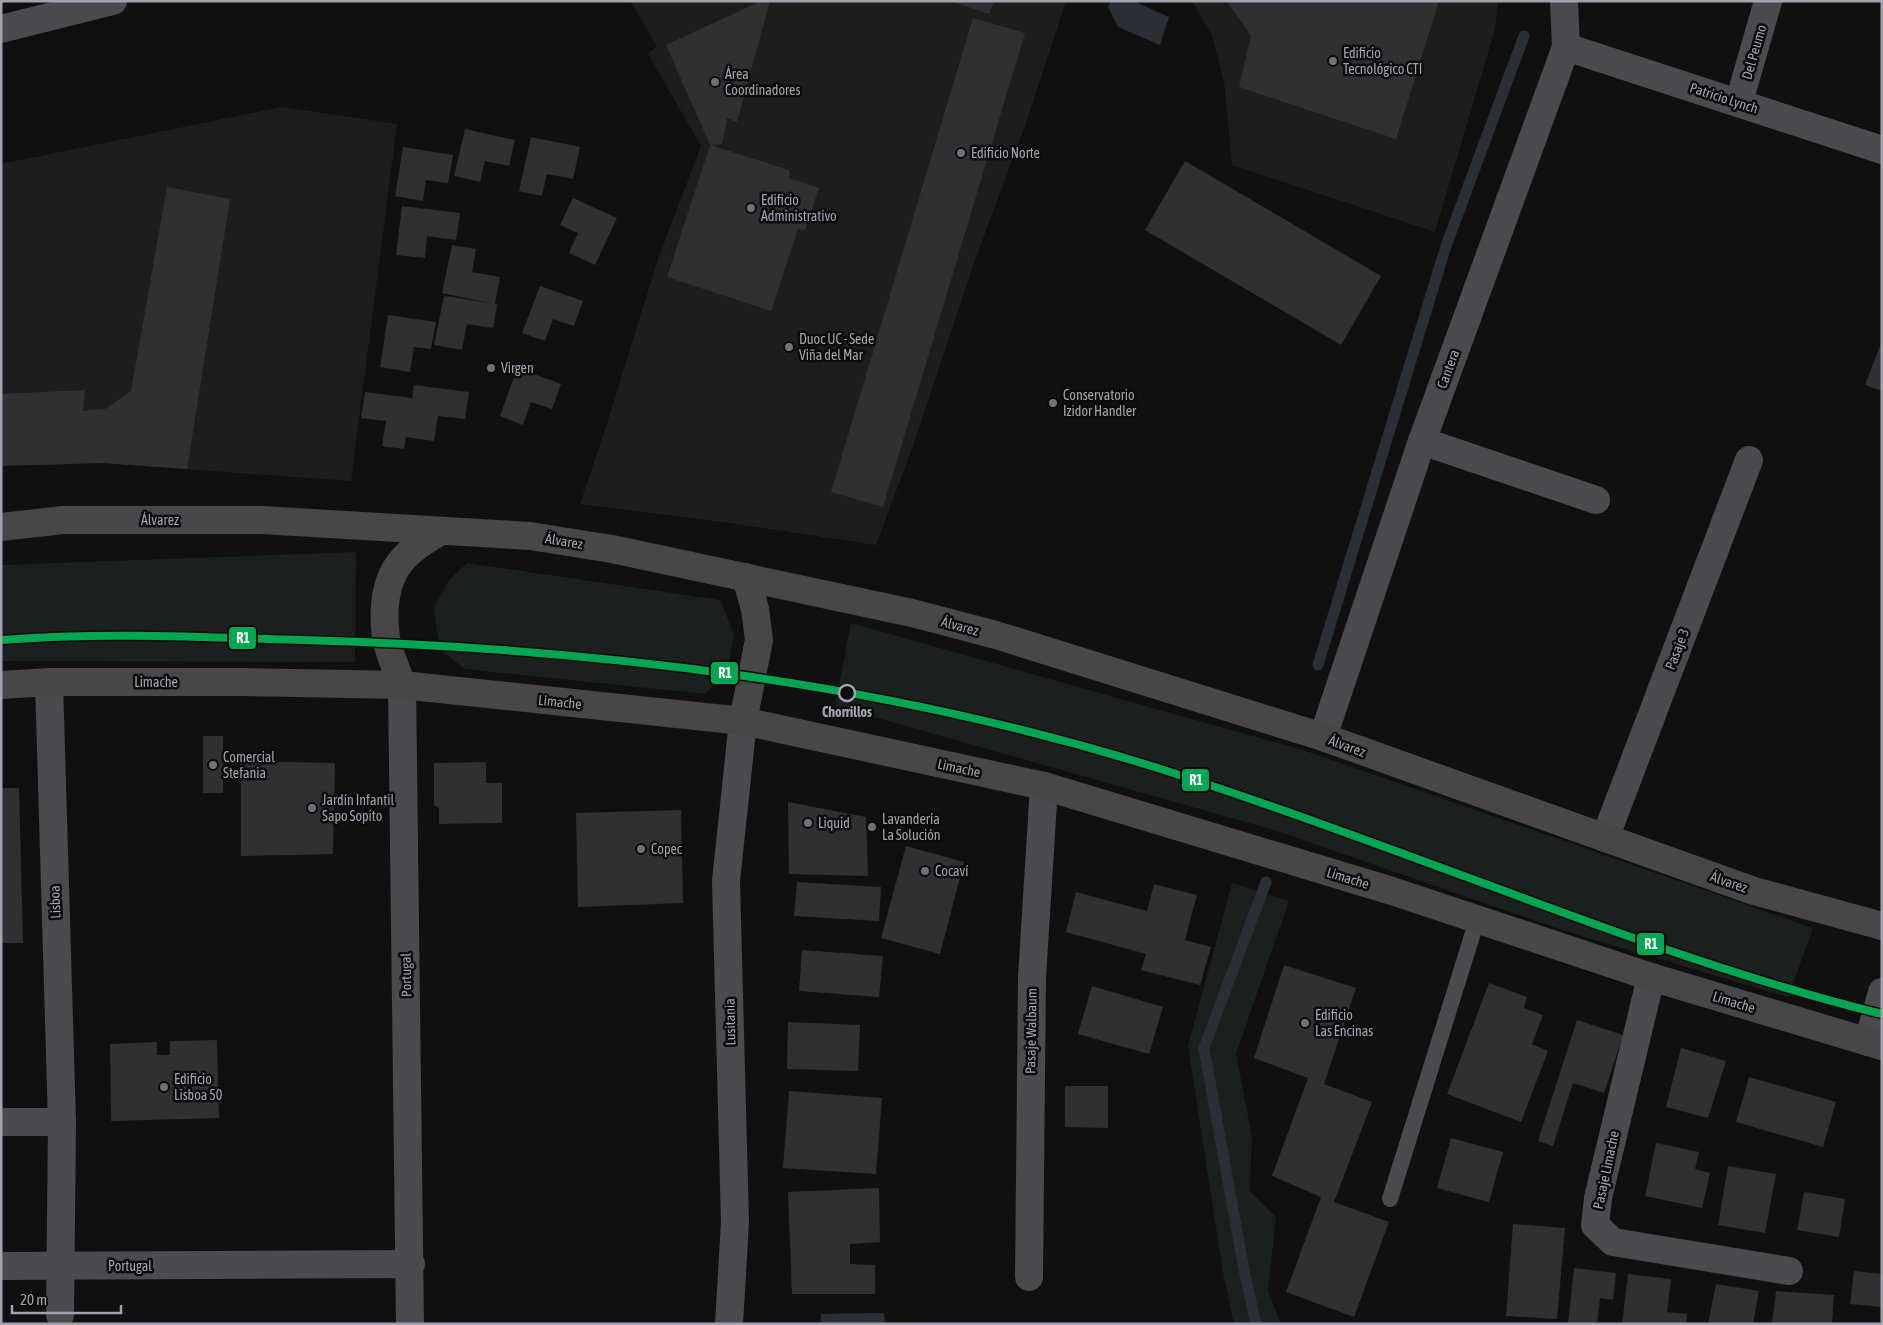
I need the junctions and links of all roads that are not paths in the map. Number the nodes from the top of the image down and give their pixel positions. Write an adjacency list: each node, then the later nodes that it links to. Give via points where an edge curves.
1 (112, 1): 4 (street)
2 (1564, 1): 5 (street, Cantera)
3 (1768, 1): 6 (street, Del Peumo)
4 (1, 29)
5 (1566, 47): 6 (street, Patricio Lynch); 8 (street, Cantera)
6 (1739, 102): 7 (street, Patricio Lynch)
7 (1882, 150)
8 (1422, 441): 10 (street); 18 (street, Cantera)
9 (1749, 460): 20 (street, Pasaje 3)
10 (1596, 500)
11 (1, 526): 12 (main road, Álvarez, via 63,520 262,520)
12 (441, 531): 13 (main road, Álvarez, via 530,536 612,549); 16 (main road, via 417,546 392,576 387,596 386,639)
13 (746, 577): 17 (main road, via 755,608 759,640); 18 (main road, Álvarez, via 912,613 996,636)
14 (49, 682): 15 (main road, Limache); 16 (main road, Limache); 27 (street, Lisboa)
15 (1, 685)
16 (402, 686): 17 (main road, Limache); 29 (street, Portugal)
17 (743, 721): 19 (main road, Limache); 36 (street, Lusitania, via 726,881 735,1222)
18 (1323, 737): 20 (main road, Álvarez)
19 (1044, 786): 21 (main road, Limache, via 1392,891); 33 (street, Pasaje Walbaum, via 1032,977)
20 (1605, 838): 22 (main road, Álvarez, via 1754,891)
21 (1477, 920): 23 (main road, Limache); 28 (lane)
22 (1882, 926)
23 (1651, 977): 25 (main road, Limache); 32 (street, Pasaje Limache, via 1598,1198 1595,1225 1614,1242)
24 (1882, 992): 25 (street)
25 (1875, 1044)
26 (1, 1122): 27 (street)
27 (62, 1122): 31 (street, Lisboa)
28 (1390, 1199)
29 (411, 1264): 31 (street, Portugal); 35 (street, Portugal)
30 (1, 1266): 31 (street)
31 (60, 1266): 34 (street, Lisboa)
32 (1789, 1271)
33 (1029, 1277)
34 (60, 1315)
35 (410, 1324)
36 (729, 1324)

